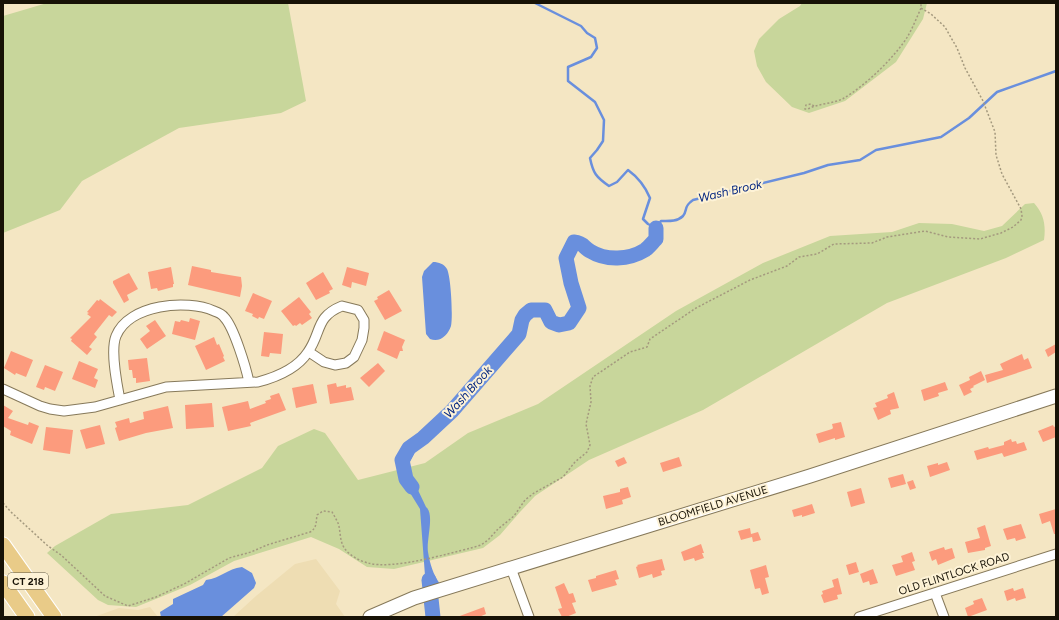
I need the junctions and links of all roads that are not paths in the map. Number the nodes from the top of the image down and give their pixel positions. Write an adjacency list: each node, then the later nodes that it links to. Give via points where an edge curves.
1 (308, 352): 1 (street, via 324,362 335,365 346,363 354,357 362,340 364,328 364,320 358,310 342,306 326,314); 2 (street, via 285,372 258,382)
2 (249, 382): 5 (street, via 166,387); 5 (street, via 243,358 224,317 198,306 153,308 135,316 116,336 114,354)
3 (4, 387): 5 (street, via 40,406 64,411 95,407)
4 (1056, 396): 8 (main road, BLOOMFIELD AVENUE, via 810,476)
5 (120, 400)
6 (3, 545): 12 (main road, CT 218)
7 (1056, 554): 10 (street, OLD FLINTLOCK ROAD)
8 (510, 568): 13 (main road, BLOOMFIELD AVENUE, via 414,598); 14 (street)
9 (3, 583): 11 (main road, CT 218)
10 (935, 593): 15 (street, OLD FLINTLOCK ROAD); 16 (street)
11 (27, 617)
12 (54, 617)
13 (370, 617)
14 (529, 617)
15 (859, 617)
16 (944, 617)

